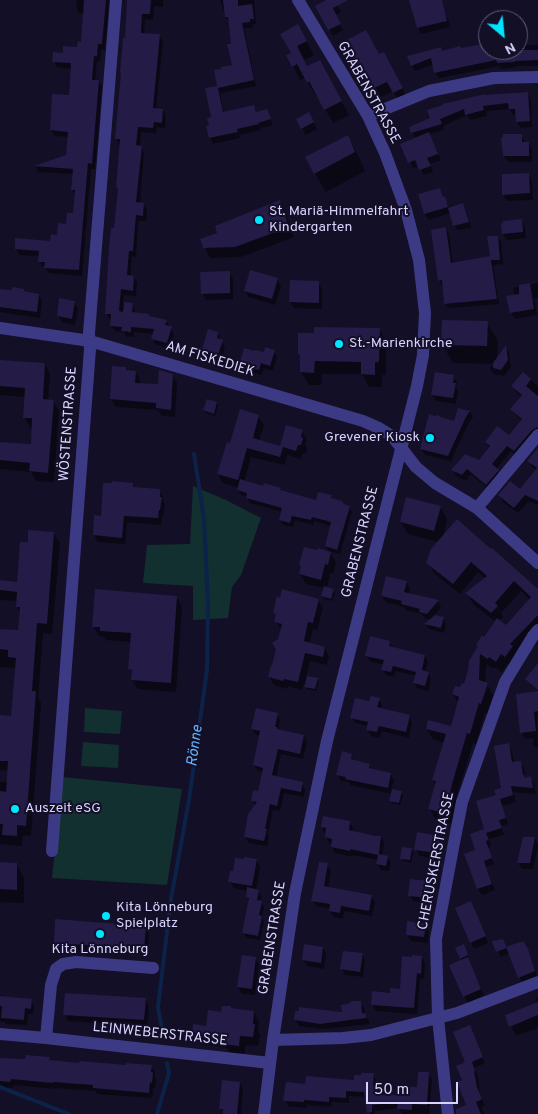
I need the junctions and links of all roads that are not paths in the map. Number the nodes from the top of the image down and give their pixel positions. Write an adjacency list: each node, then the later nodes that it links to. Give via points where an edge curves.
1 (116, 0): 6 (street, WÖSTENSTRASSE)
2 (298, 0): 4 (street, GRABENSTRASSE)
3 (538, 77): 4 (street, via 494,78 429,91)
4 (368, 116): 8 (street, GRABENSTRASSE, via 406,210 419,260 425,313 423,355)
5 (0, 328): 6 (street, AM FISKEDIEK)
6 (90, 341): 8 (street, AM FISKEDIEK, via 363,421 392,436); 12 (street, WÖSTENSTRASSE)
7 (538, 435): 9 (street)
8 (401, 447): 9 (street, AM FISKEDIEK, via 435,484); 18 (street, GRABENSTRASSE, via 327,741 295,893)
9 (477, 508): 10 (street, AM FISKEDIEK)
10 (538, 563)
11 (538, 630): 15 (street, CHERUSKERSTRASSE, via 504,682 462,802 436,939)
12 (52, 851)
13 (153, 968): 17 (street, via 76,962 63,964 56,969 53,978)
14 (538, 982): 15 (street)
15 (438, 1018): 18 (street, via 370,1035); 21 (street, CHERUSKERSTRASSE)
16 (0, 1034): 17 (street, LEINWEBERSTRASSE)
17 (46, 1038): 19 (street, LEINWEBERSTRASSE)
18 (273, 1040): 19 (street, GRABENSTRASSE)
19 (270, 1063): 20 (street, GRABENSTRASSE)
20 (264, 1114)
21 (448, 1114)

